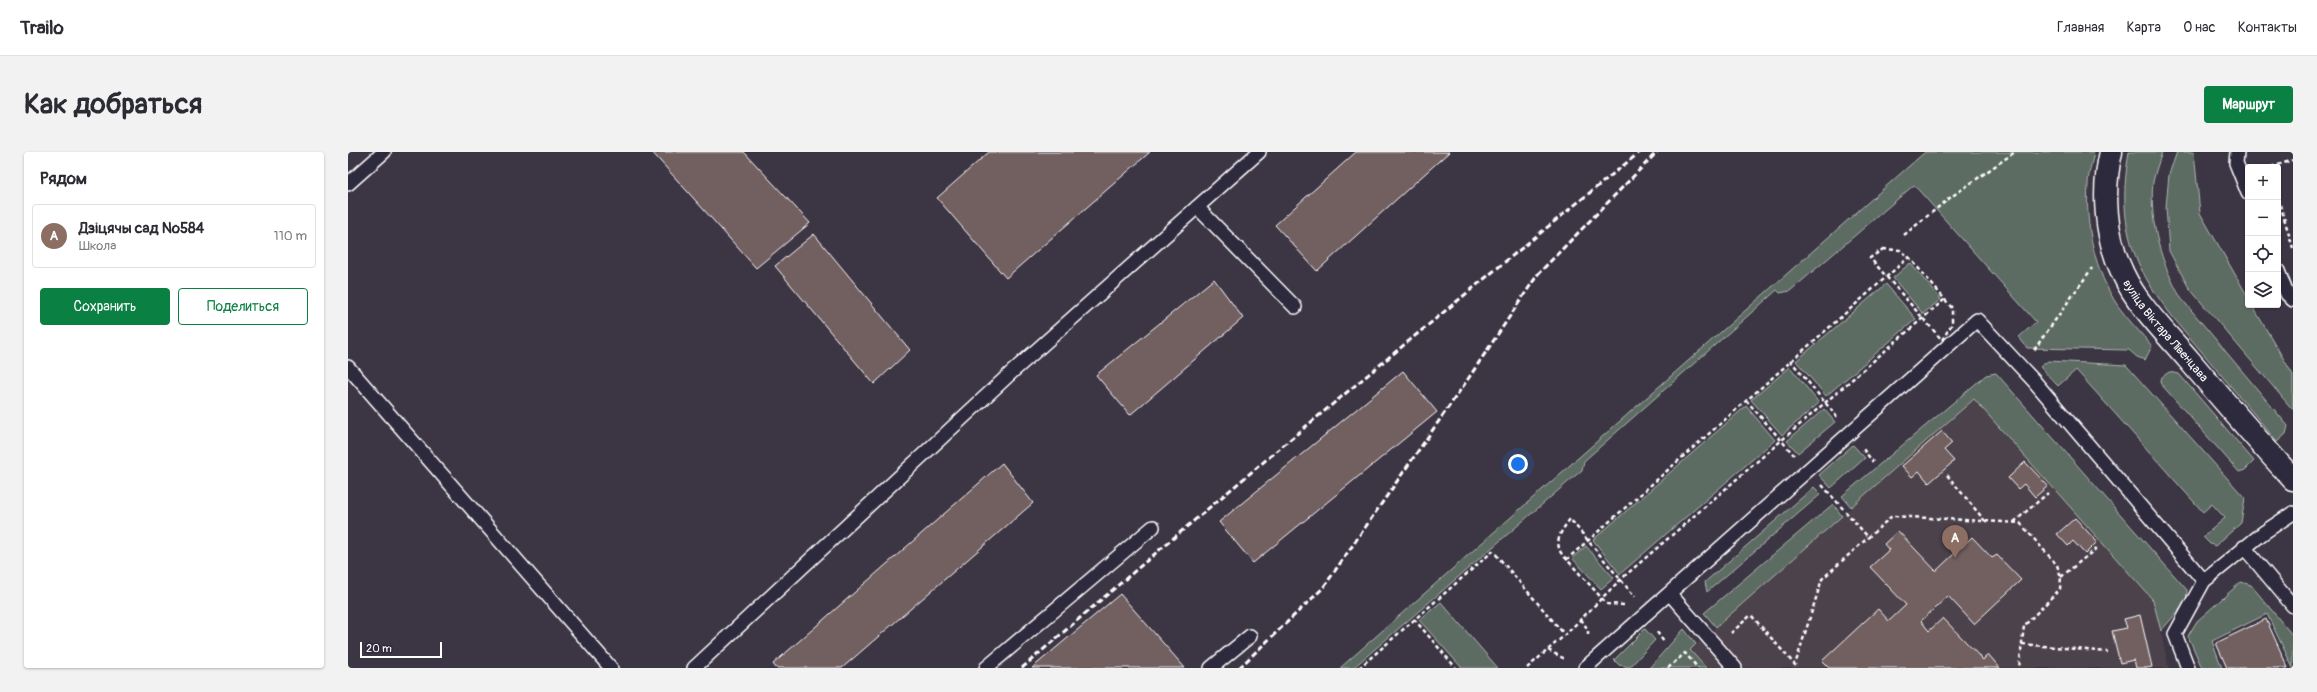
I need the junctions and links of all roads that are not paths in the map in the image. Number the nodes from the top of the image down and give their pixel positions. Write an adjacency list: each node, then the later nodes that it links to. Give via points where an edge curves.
1 (384, 152): 5 (lane)
2 (1259, 152): 7 (lane)
3 (2111, 152): 12 (street, вуліца Віктара Лівенцава, via 2107,186 2108,224 2111,242 2123,275 2150,314)
4 (2237, 152): 6 (lane, via 2236,163)
5 (348, 184)
6 (2245, 186)
7 (1197, 207): 10 (lane); 21 (lane, via 1012,372)
8 (2278, 272): 9 (lane, via 2287,294)
9 (2293, 300)
10 (1295, 307)
11 (348, 368): 20 (lane)
12 (2293, 479)
13 (2293, 513): 15 (lane)
14 (1153, 527): 22 (lane)
15 (2244, 547): 16 (lane); 18 (lane)
16 (2204, 581): 17 (lane, via 2034,381 1977,320); 26 (lane, via 2175,634)
17 (1670, 594): 24 (lane); 25 (lane)
18 (2293, 606)
19 (1250, 636): 23 (lane)
20 (611, 668)
21 (694, 668)
22 (986, 668)
23 (1211, 668)
24 (1585, 668)
25 (1735, 668)
26 (2188, 668)

